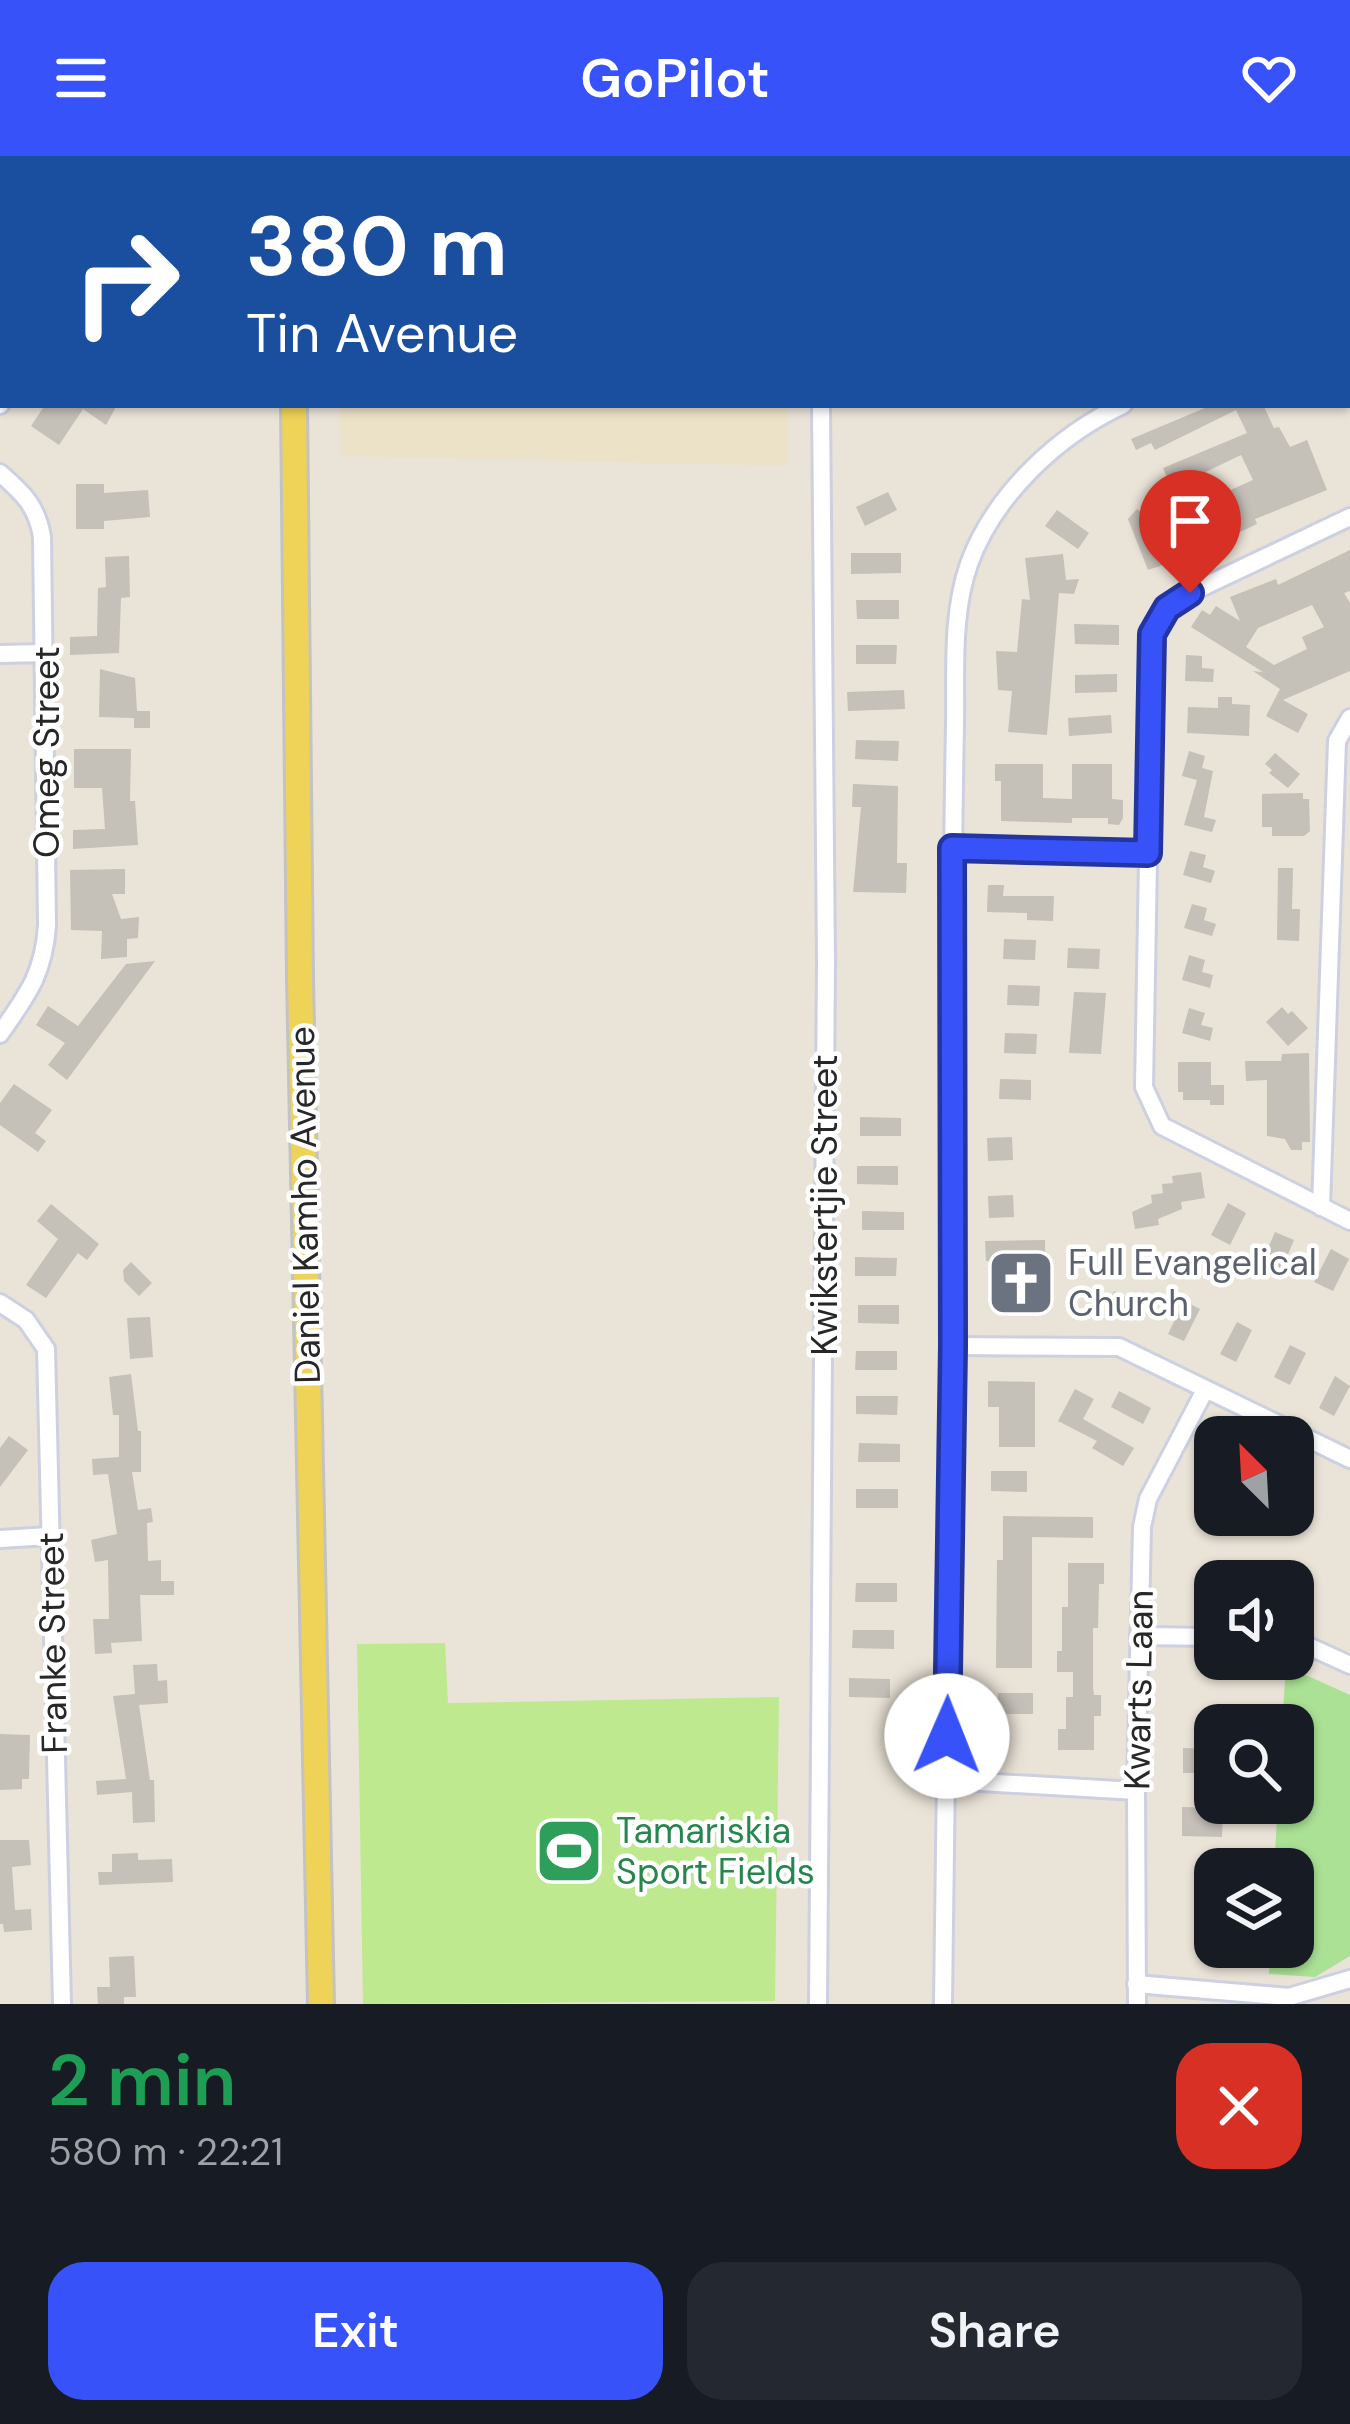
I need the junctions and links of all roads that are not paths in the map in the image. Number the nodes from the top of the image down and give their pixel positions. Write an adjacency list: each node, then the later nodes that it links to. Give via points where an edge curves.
1 (293, 408): 29 (main road, Daniel Kamho Avenue)
2 (821, 408): 30 (street, Kwikstertjie Street, via 826,962)
3 (1117, 408): 9 (street, via 1054,448 994,514 969,565 958,620)
4 (0, 473): 6 (street, Omeg Street, via 39,514)
5 (1350, 517): 10 (street, via 1167,608 1152,634)
6 (46, 653): 7 (street); 11 (street, Omeg Street, via 44,959)
7 (0, 654)
8 (1350, 718): 12 (street, via 1337,741)
9 (952, 848): 10 (street); 15 (street)
10 (1148, 853): 12 (street, via 1144,1087 1152,1108 1162,1126)
11 (0, 1034)
12 (1321, 1207): 13 (street)
13 (1350, 1220)
14 (0, 1303): 18 (street, Franke Street, via 26,1320 46,1349)
15 (953, 1346): 16 (street, via 1119,1347); 24 (street)
16 (1205, 1390): 17 (street); 20 (street, Kwarts Laan, via 1148,1499)
17 (1350, 1459)
18 (49, 1536): 19 (street); 28 (street, Franke Street)
19 (0, 1539)
20 (1139, 1636): 21 (street); 25 (street, Kwarts Laan)
21 (1194, 1636)
22 (1314, 1649): 23 (street)
23 (1350, 1665)
24 (946, 1780): 25 (street); 31 (street)
25 (1136, 1791): 27 (street, Kwarts Laan)
26 (1350, 1979): 27 (street, via 1288,1996)
27 (1136, 1984): 32 (street, Kwarts Laan)
28 (62, 2004)
29 (321, 2004)
30 (818, 2004)
31 (943, 2004)
32 (1136, 2004)

